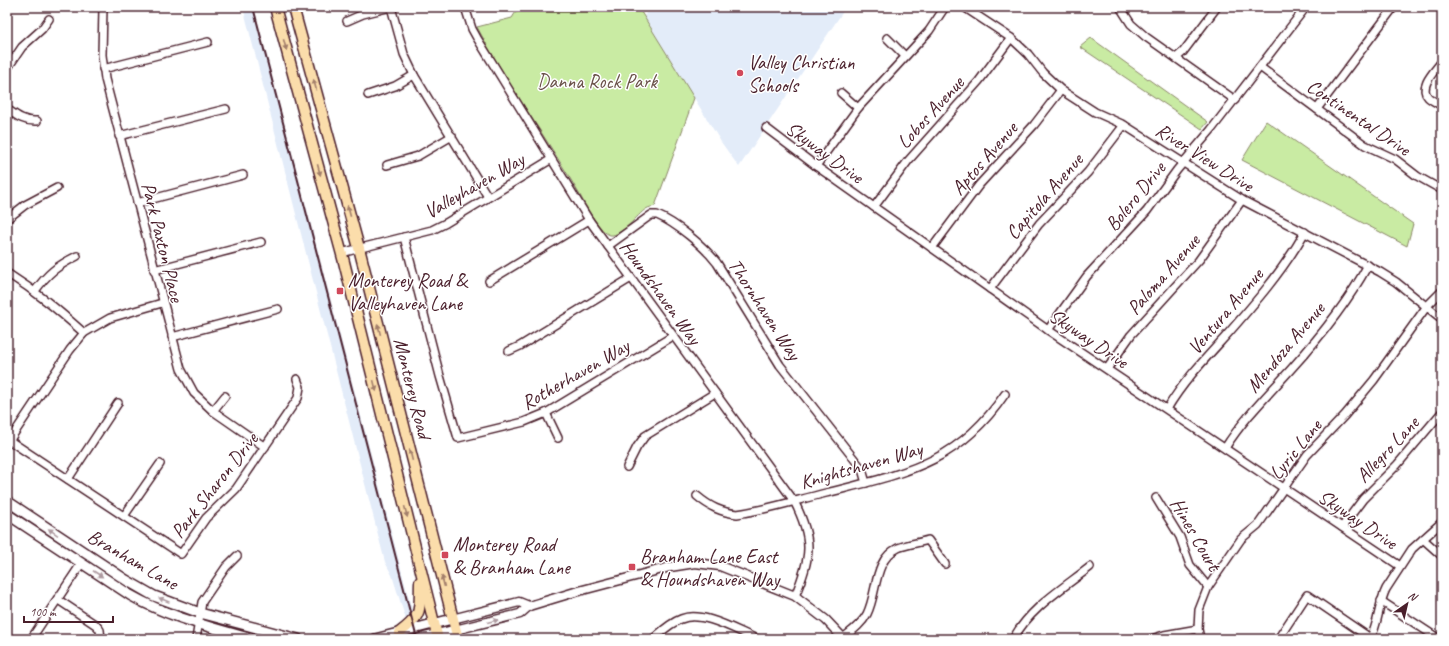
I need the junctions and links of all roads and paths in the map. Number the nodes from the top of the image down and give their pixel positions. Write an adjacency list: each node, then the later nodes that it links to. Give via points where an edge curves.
1 (103, 7): 21 (street, Park Paxton Place)
2 (275, 7): 57 (main road, Monterey Road, one-way to 57)
3 (293, 7): 55 (main road, Monterey Road, one-way to 3)
4 (391, 7): 13 (street); 23 (street, via 404,54)
5 (465, 7): 38 (street, Houndshaven Way, via 472,29)
6 (945, 7): 17 (street, via 929,31)
7 (964, 7): 15 (street, River View Drive)
8 (1120, 7): 18 (street, via 1136,28)
9 (1216, 7): 18 (street)
10 (1306, 7): 20 (street, Bolero Drive)
11 (1394, 7): 32 (street)
12 (48, 19): 22 (street, via 42,29 22,47)
13 (347, 21)
14 (887, 38): 17 (street)
15 (1011, 38): 24 (street, River View Drive); 48 (street, Lobos Avenue, via 979,81 908,161)
16 (208, 42): 21 (street)
17 (905, 56): 29 (street)
18 (1176, 58): 27 (street)
19 (1442, 61): 28 (street, via 1426,84 1425,91 1428,97)
20 (1260, 67): 27 (street, Bolero Drive); 32 (street, Continental Drive)
21 (103, 69): 36 (street, Park Paxton Place)
22 (7, 70)
23 (414, 75): 26 (street, via 395,86); 37 (street)
24 (1061, 90): 34 (street, River View Drive, via 1095,112); 56 (street, Aptos Avenue, via 1034,125 979,185)
25 (840, 93): 29 (street)
26 (368, 95)
27 (1235, 100): 39 (street, Bolero Drive)
28 (1442, 106)
29 (858, 108): 41 (street)
30 (7, 109): 33 (street, via 21,119)
31 (226, 109): 36 (street)
32 (1317, 109): 44 (street, Continental Drive, via 1365,145 1395,159 1417,176)
33 (37, 121)
34 (1124, 125): 39 (street, River View Drive); 64 (street, Capitola Avenue, via 1088,172 1039,224)
35 (766, 128): 41 (street, Skyway Drive)
36 (119, 136): 47 (street, Park Paxton Place)
37 (452, 136): 40 (street, via 418,156); 45 (street)
38 (550, 160): 45 (street, Valleyhaven Way); 50 (street, Houndshaven Way)
39 (1183, 163): 46 (street, River View Drive); 71 (street, Bolero Drive, via 1135,226 1087,276)
40 (387, 165)
41 (816, 166): 48 (street, Skyway Drive)
42 (243, 175): 47 (street)
43 (57, 188): 49 (street)
44 (1442, 190)
45 (488, 197): 52 (street, Valleyhaven Way, via 432,230)
46 (1242, 200): 51 (street, River View Drive); 76 (street, Paloma Avenue, via 1199,260 1131,335)
47 (137, 203): 60 (street, Park Paxton Place)
48 (874, 207): 56 (street, Skyway Drive)
49 (7, 219)
50 (589, 220): 54 (street, Houndshaven Way); 63 (street)
51 (1305, 232): 59 (street, River View Drive); 82 (street, Ventura Avenue, via 1254,304 1188,378)
52 (404, 236): 55 (street, Valleyhaven Way); 85 (street, Rotherhaven Way, via 458,438 524,422)
53 (261, 242): 60 (street)
54 (608, 246): 62 (street, Houndshaven Way); 93 (street, Thornhaven Way, via 651,215 657,215 688,235 706,251 780,365 862,469)
55 (359, 248): 57 (street, Valleyhaven Way); 117 (main road, Monterey Road, one-way to 55)
56 (932, 248): 64 (street, Skyway Drive)
57 (341, 253): 110 (main road, Monterey Road, one-way to 110)
58 (77, 256): 65 (street, via 59,265 47,275)
59 (1368, 265): 68 (street, River View Drive, via 1396,282); 89 (street, Mendoza Avenue, via 1315,342 1253,410)
60 (154, 270): 67 (street, Park Paxton Place)
61 (7, 273): 65 (street)
62 (631, 278): 73 (street, Houndshaven Way); 75 (street)
63 (489, 281)
64 (990, 289): 71 (street, Skyway Drive)
65 (35, 291): 72 (street, via 62,312)
66 (1442, 291): 68 (street, Lyric Lane)
67 (162, 303): 72 (street, via 110,318); 74 (street, Park Paxton Place)
68 (1426, 306): 70 (street, River View Drive); 94 (street, Lyric Lane, via 1374,380 1307,455)
69 (278, 309): 74 (street)
70 (1442, 318)
71 (1048, 330): 76 (street, Skyway Drive)
72 (84, 334): 87 (street, via 70,350)
73 (673, 336): 78 (street, Houndshaven Way); 85 (street, Rotherhaven Way)
74 (172, 337): 83 (street, Park Paxton Place, via 181,369 194,393)
75 (509, 351)
76 (1107, 369): 82 (street, Skyway Drive)
77 (297, 380): 88 (street, Park Sharon Drive, via 300,387 298,398)
78 (715, 393): 91 (street, via 646,436); 98 (street, Houndshaven Way)
79 (1005, 394): 93 (street, Knightshaven Way, via 980,426 961,444 938,458 908,471)
80 (225, 396): 83 (street)
81 (118, 403): 92 (street)
82 (1167, 409): 89 (street, Skyway Drive)
83 (213, 411): 88 (street, Park Paxton Place)
84 (1442, 412): 102 (street, Allegro Lane, via 1397,465 1363,499)
85 (546, 413): 86 (street)
86 (558, 438)
87 (8, 441): 92 (street, Park Sharon Drive)
88 (265, 447): 100 (street, Park Sharon Drive, via 236,489 206,518 181,554)
89 (1225, 448): 94 (street, Skyway Drive)
90 (160, 464): 100 (street)
91 (627, 467)
92 (68, 479): 100 (street, Park Sharon Drive)
93 (866, 483): 98 (street, Knightshaven Way)
94 (1283, 487): 102 (street, Skyway Drive); 111 (street, Lyric Lane, via 1258,524 1241,539)
95 (697, 496): 98 (street, Knightshaven Way, via 722,512 737,514)
96 (1156, 498): 111 (street, Hines Court, via 1180,537 1190,565)
97 (7, 501): 116 (main road, Branham Lane, one-way to 97, via 154,596 126,580)
98 (794, 501): 112 (street, Houndshaven Way, via 803,517 809,552 807,565)
99 (7, 514): 106 (main road, Branham Lane)
100 (124, 516)
101 (1442, 522): 103 (street)
102 (1342, 528): 108 (street, Skyway Drive)
103 (1423, 539): 105 (street); 108 (street)
104 (237, 556): 116 (street, via 226,567 202,602)
105 (1442, 556)
106 (81, 564): 113 (street); 118 (main road, Branham Lane, one-way to 118, via 150,607)
107 (945, 564): 124 (street, via 928,540 898,548 889,554 878,574 866,615)
108 (1400, 566): 114 (street)
109 (1090, 567): 135 (street, via 1047,599 1020,626)
110 (421, 570): 119 (main road, Monterey Road); 121 (main road, via 419,612 413,623)
111 (1208, 587): 120 (street, Lyric Lane, via 1199,610)
112 (794, 596): 115 (street, via 720,566 695,563 670,567); 124 (street, via 826,620)
113 (57, 599): 126 (street); 127 (street, via 96,625 100,630)
114 (1382, 601): 125 (street, via 1378,620); 139 (street)
115 (529, 606): 117 (street, via 519,602); 122 (street, one-way to 115, via 520,614)
116 (200, 613): 118 (street); 130 (main road, Branham Lane)
117 (452, 619): 119 (main road); 122 (main road, Monterey Road)
118 (198, 624): 128 (street); 129 (main road, Branham Lane)
119 (435, 624): 121 (main road); 123 (main road, Monterey Road)
120 (1198, 629): 136 (street); 137 (street, Lyric Lane)
121 (400, 633): 131 (main road)
122 (457, 635): 123 (main road)
123 (438, 637): 132 (main road)
124 (844, 638)
125 (1370, 638): 138 (street, via 1307,595)
126 (31, 639)
127 (101, 639)
128 (196, 639)
129 (252, 639)
130 (298, 639)
131 (375, 639)
132 (418, 639)
133 (653, 639): 134 (street, via 670,625 694,616)
134 (757, 639)
135 (1013, 639)
136 (1151, 639)
137 (1200, 639)
138 (1278, 639)
139 (1439, 639)

